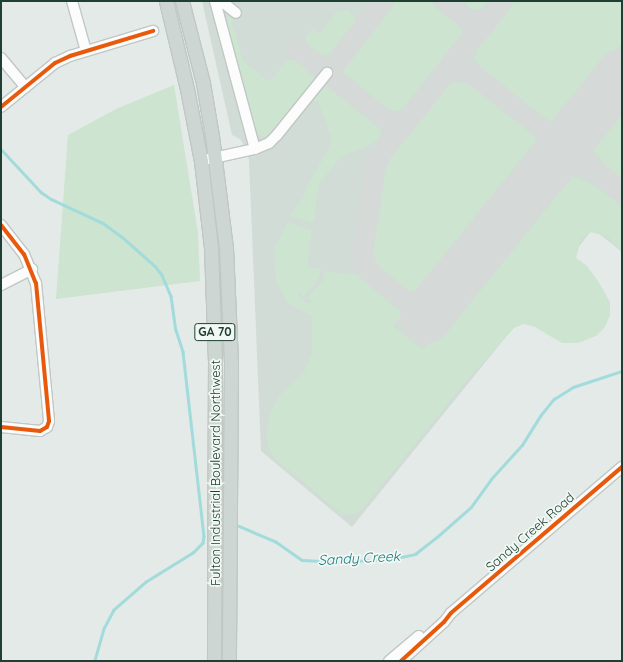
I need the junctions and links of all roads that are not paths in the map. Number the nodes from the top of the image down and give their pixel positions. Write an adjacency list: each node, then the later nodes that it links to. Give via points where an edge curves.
1 (72, 1): 7 (street)
2 (166, 1): 14 (main road, Fulton Industrial Boulevard Northwest / GA 70)
3 (182, 1): 13 (main road, Fulton Industrial Boulevard Northwest / GA 70, via 202,83)
4 (216, 1): 5 (street, via 226,4); 12 (street)
5 (236, 13)
6 (153, 31): 7 (street)
7 (86, 51): 10 (street, via 55,63)
8 (1, 58): 10 (street)
9 (327, 73): 12 (street, via 277,135)
10 (25, 86): 11 (street)
11 (1, 107)
12 (255, 149): 13 (street)
13 (216, 158): 14 (street); 22 (main road, Fulton Industrial Boulevard Northwest / GA 70, via 229,304)
14 (201, 161): 21 (main road, Fulton Industrial Boulevard Northwest / GA 70, via 214,304)
15 (1, 225): 16 (street, via 15,241)
16 (32, 269): 17 (street); 18 (street, via 38,296 49,421 40,431)
17 (1, 285)
18 (1, 427)
19 (622, 466): 20 (street, Sandy Creek Road)
20 (451, 613): 23 (street, Sandy Creek Road, via 440,618); 24 (street, Sandy Creek Road)
21 (214, 661)
22 (229, 661)
23 (389, 661)
24 (401, 661)

